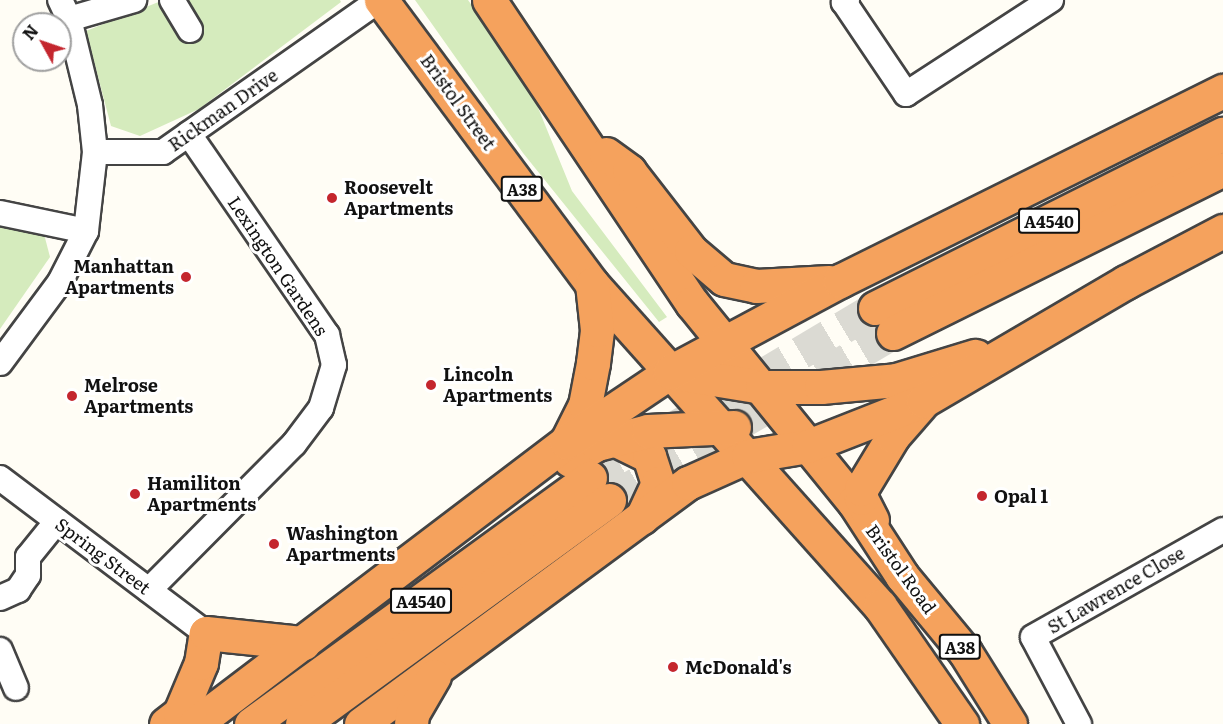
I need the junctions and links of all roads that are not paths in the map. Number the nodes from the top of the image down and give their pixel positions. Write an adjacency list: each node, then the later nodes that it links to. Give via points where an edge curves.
1 (134, 0): 7 (street)
2 (172, 0): 8 (street)
3 (380, 0): 11 (street, Rickman Drive); 19 (highway, Bristol Street / A38)
4 (489, 0): 10 (highway, A38)
5 (1051, 0): 6 (street, via 906,94)
6 (846, 1)
7 (65, 10): 13 (street, via 90,105)
8 (190, 30)
9 (1223, 91): 18 (highway)
10 (573, 128): 18 (highway, via 628,171 690,251 724,279 756,286); 21 (highway, A38, via 692,303)
11 (189, 134): 13 (street, Rickman Drive, via 163,152); 36 (street, Lexington Gardens, via 327,335 334,365 321,408 294,444)
12 (1223, 134): 14 (highway, A4540, via 884,321)
13 (94, 152): 16 (street)
14 (1223, 169)
15 (0, 213): 16 (street)
16 (86, 231): 22 (street, via 60,282)
17 (1223, 231): 20 (highway)
18 (840, 281): 21 (highway)
19 (592, 284): 23 (highway, Bristol Street / A38); 28 (highway, via 597,330 593,363 585,405)
20 (1023, 341): 24 (highway, via 896,380 820,387); 25 (highway)
21 (725, 344): 23 (highway); 24 (highway, A38)
22 (0, 363)
23 (670, 372): 24 (highway); 26 (highway, A38); 28 (highway)
24 (746, 385): 26 (highway); 29 (highway, A38)
25 (923, 401): 29 (highway); 35 (highway, via 873,464 859,494)
26 (737, 437): 27 (highway, via 666,428); 29 (highway); 32 (highway, via 688,483); 49 (highway, A38, via 880,606)
27 (614, 439): 31 (highway, via 597,444); 32 (highway, via 649,456 658,483)
28 (566, 442): 31 (highway)
29 (808, 446): 35 (highway, Bristol Road / A38, via 854,502)
30 (0, 478): 33 (street, Spring Street)
31 (473, 514): 39 (highway)
32 (642, 517): 41 (highway)
33 (57, 521): 36 (street, Spring Street); 37 (street, via 28,557 28,575 18,590)
34 (1223, 530): 51 (street, St Lawrence Close, via 1033,637)
35 (902, 576): 50 (highway, Bristol Road / A38, via 965,652)
36 (149, 590): 38 (street, Spring Street)
37 (0, 598)
38 (206, 633): 39 (highway); 43 (highway, via 201,663 180,713)
39 (303, 643): 44 (highway)
40 (0, 650): 42 (street)
41 (439, 666): 47 (highway); 48 (highway, via 412,714)
42 (16, 688)
43 (166, 724)
44 (195, 724)
45 (251, 724): 46 (highway, A4540, via 599,489)
46 (302, 724)
47 (361, 724)
48 (411, 724)
49 (962, 724)
50 (1010, 724)
51 (1079, 724)

